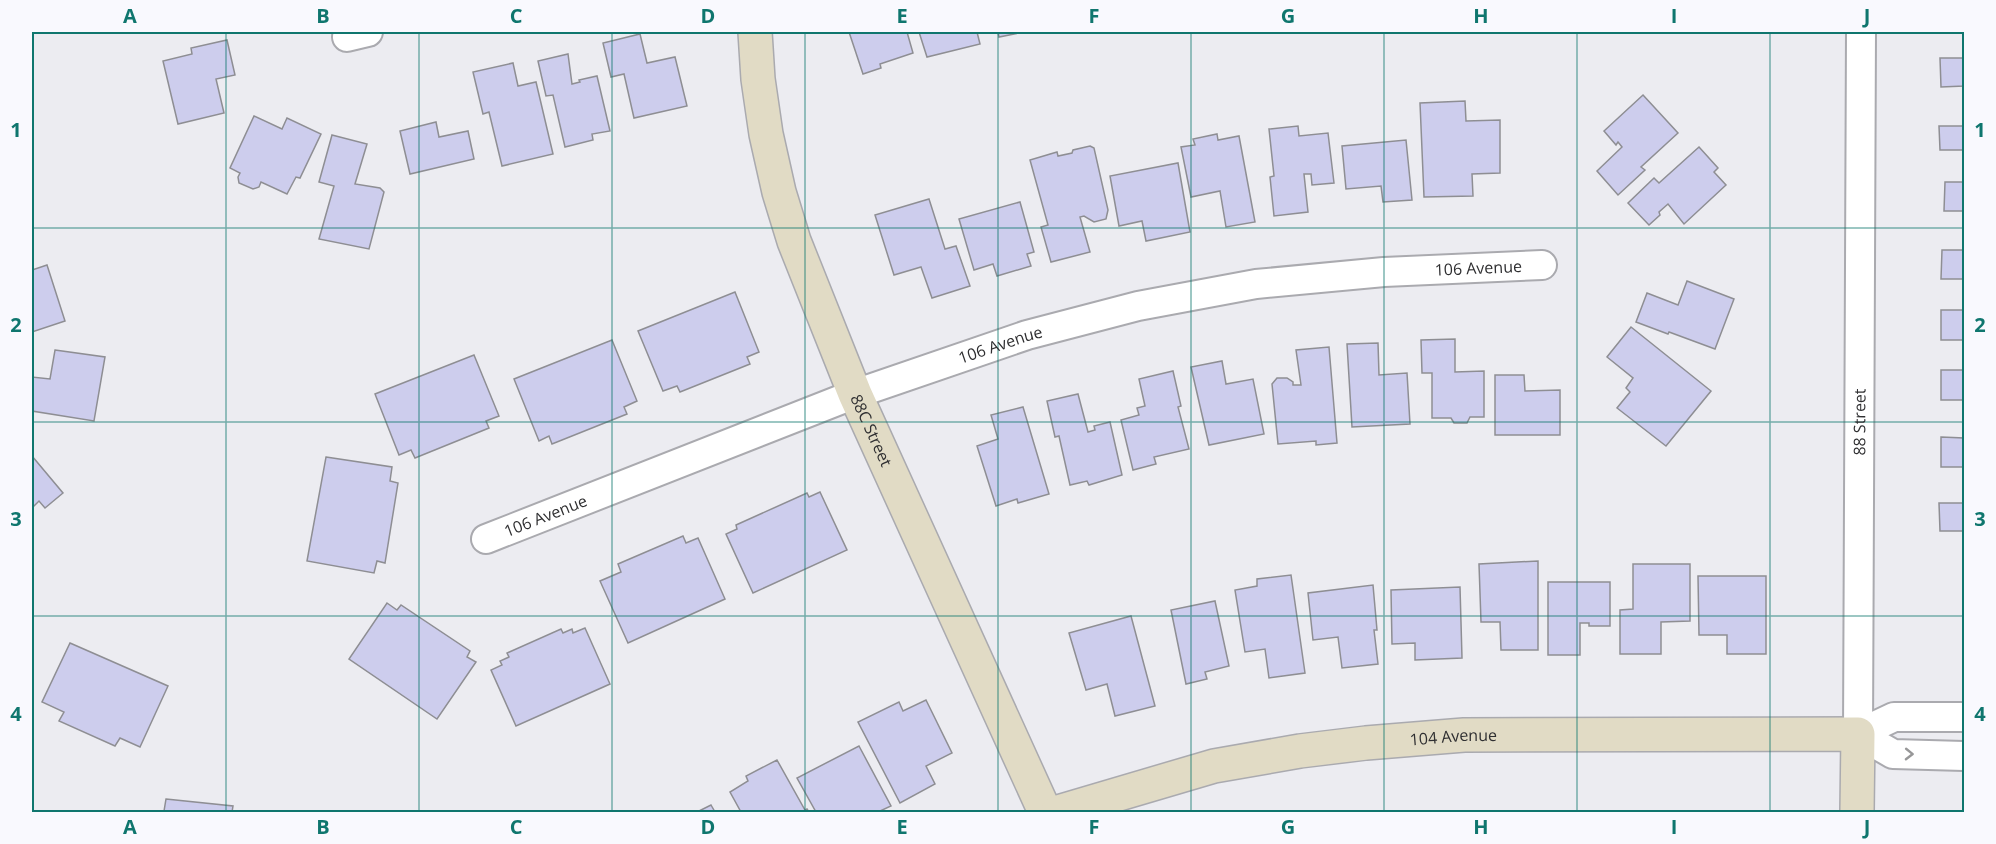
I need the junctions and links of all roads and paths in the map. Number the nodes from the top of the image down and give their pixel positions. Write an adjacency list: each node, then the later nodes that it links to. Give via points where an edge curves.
1 (755, 32): 4 (street, 88C Street, via 758,79 779,192 794,241)
2 (1861, 32): 7 (street, 88 Street)
3 (1542, 265): 4 (street, 106 Avenue, via 1384,272 1256,284 1138,306 1027,335)
4 (855, 394): 5 (street, 106 Avenue); 9 (street, 88C Street)
5 (486, 539)
6 (1965, 717): 7 (street, via 1893,717)
7 (1858, 734): 8 (street, one-way to 8, via 1893,754); 10 (street, 104 Avenue, via 1464,735 1366,742 1214,766); 11 (street, 88 Street)
8 (1965, 756)
9 (1045, 813)
10 (1058, 813)
11 (1857, 813)

